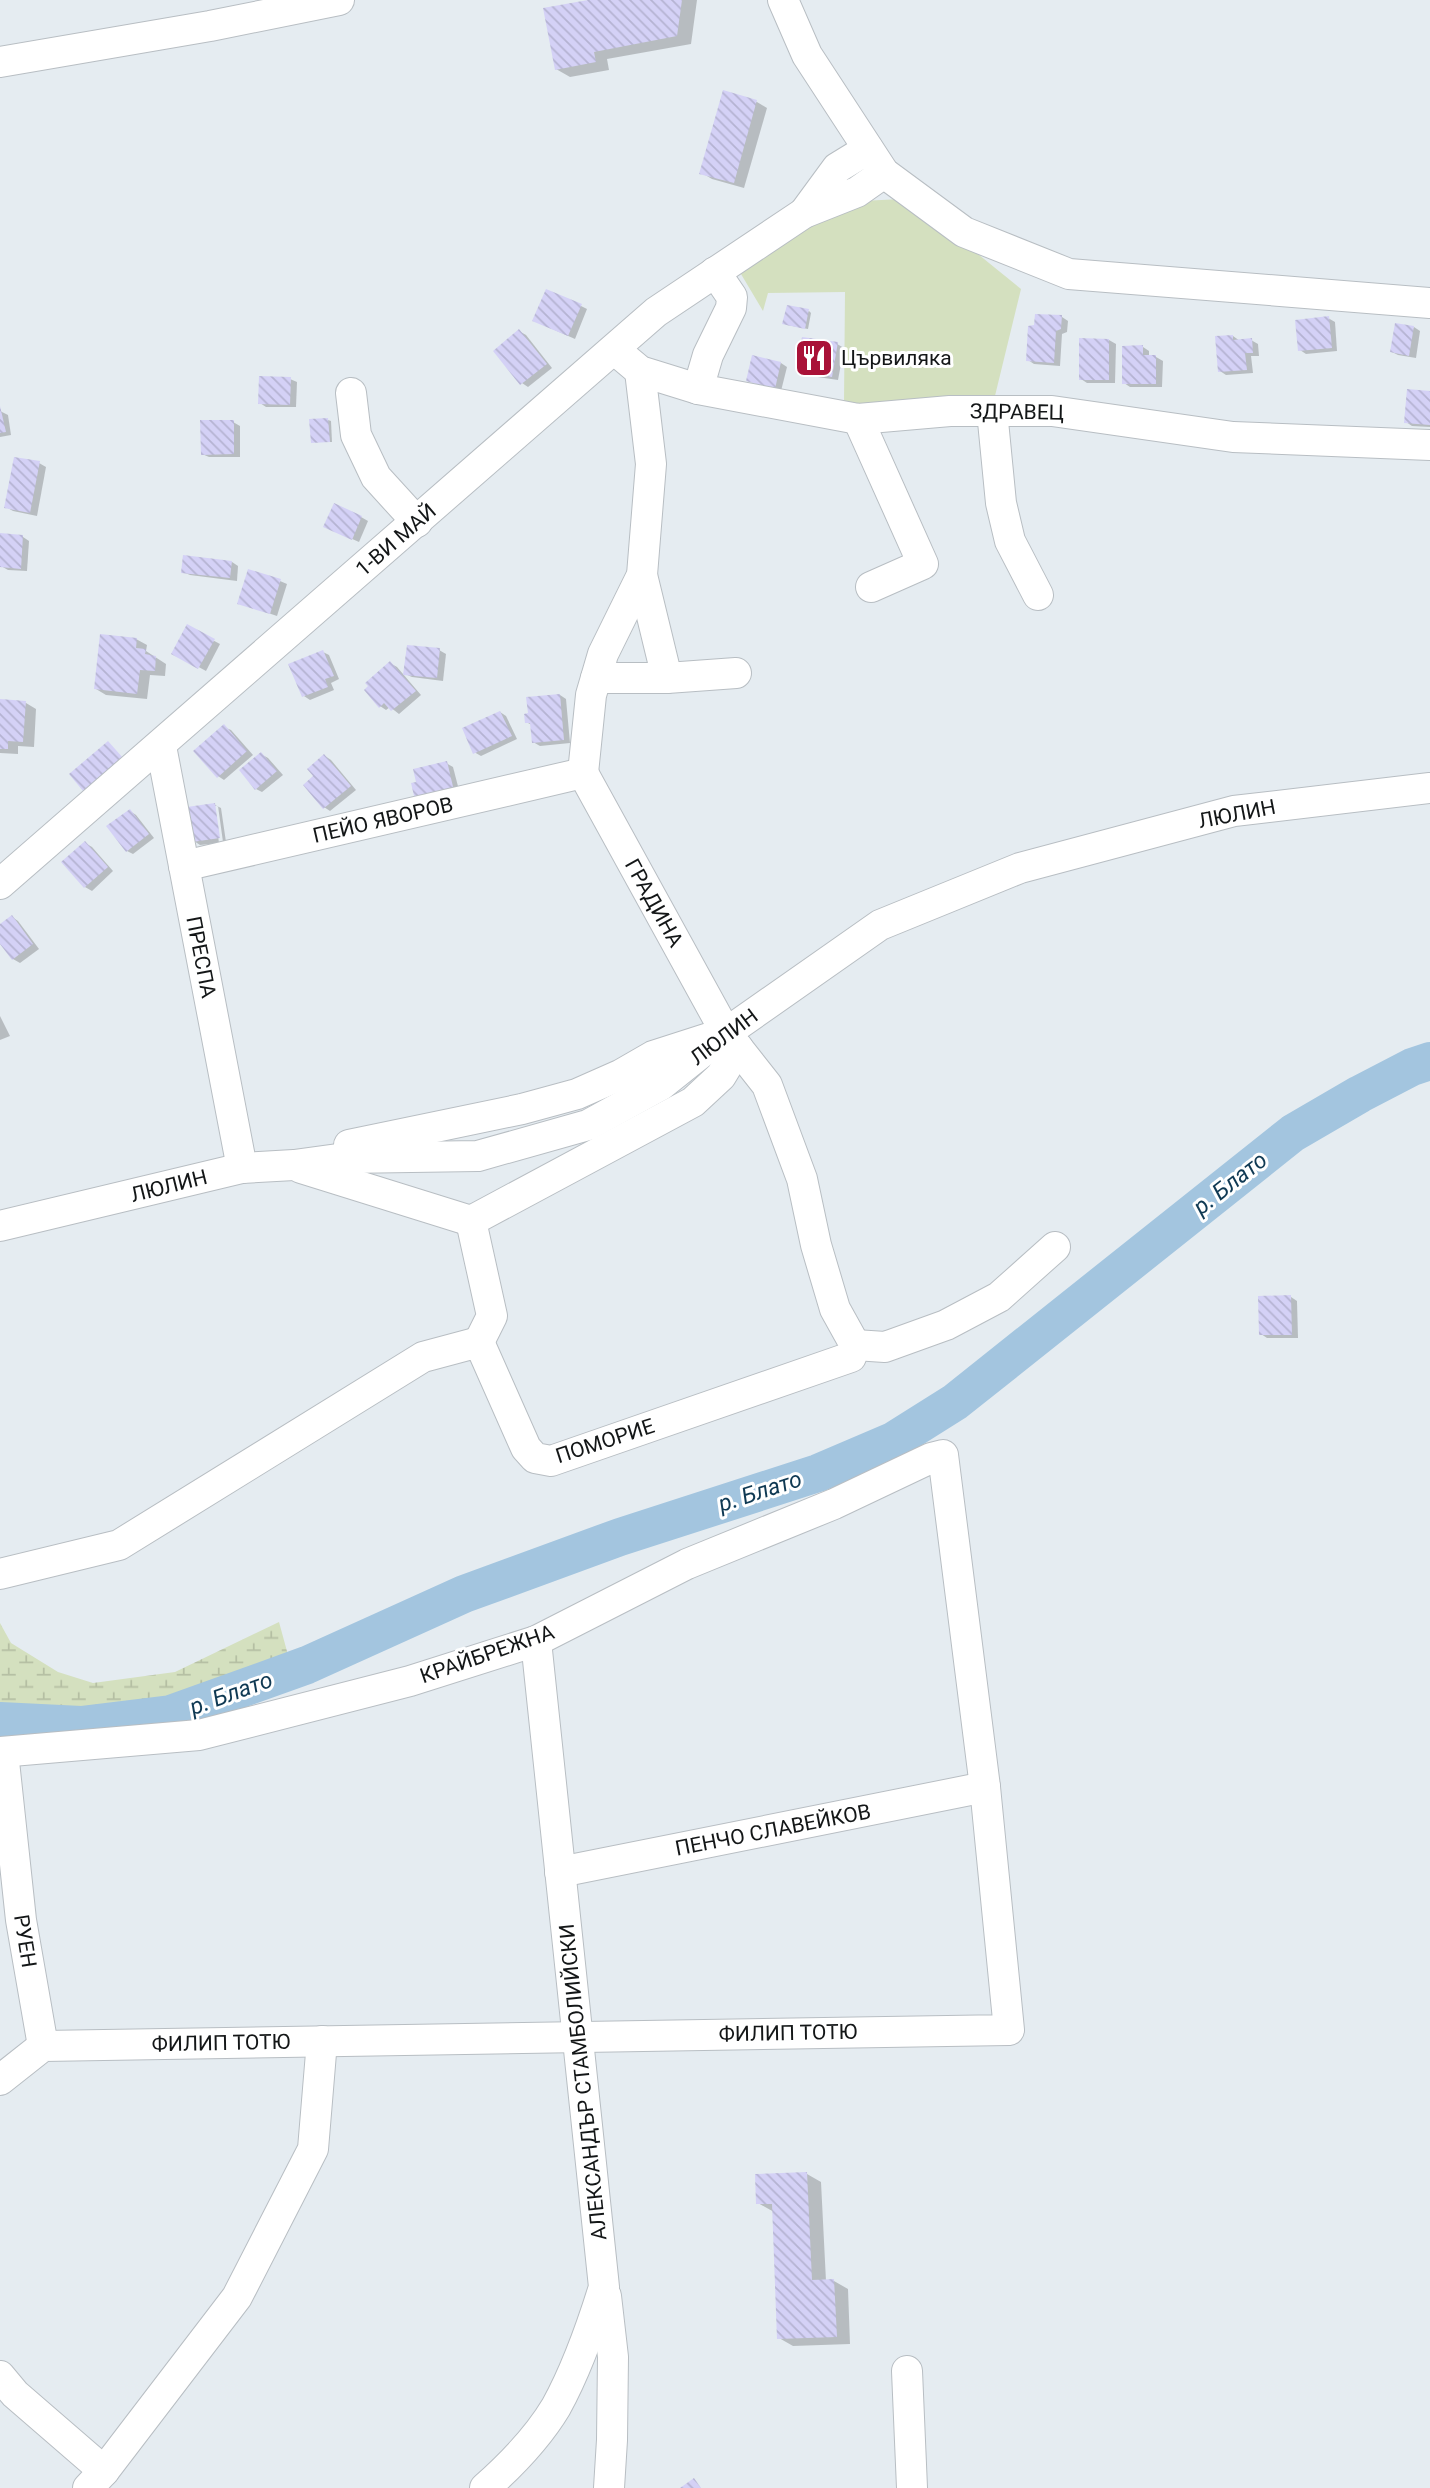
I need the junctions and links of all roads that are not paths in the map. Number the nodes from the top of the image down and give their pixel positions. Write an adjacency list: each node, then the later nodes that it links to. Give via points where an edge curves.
1 (339, 0): 3 (street)
2 (783, 0): 4 (street, via 807,55)
3 (0, 62)
4 (876, 161): 5 (street, 1-ВИ МАЙ, via 857,192 804,213); 6 (street, via 964,232 1069,274)
5 (715, 272): 7 (street, 1-ВИ МАЙ, via 656,312); 9 (street, via 732,297 732,308 708,355)
6 (1430, 303)
7 (615, 350): 8 (street, ЗДРАВЕЦ); 14 (street, 1-ВИ МАЙ)
8 (640, 371): 9 (street, ЗДРАВЕЦ); 15 (street, via 650,464)
9 (698, 389): 12 (street, ЗДРАВЕЦ)
10 (351, 393): 14 (street, via 356,435 376,477)
11 (992, 411): 12 (street, ЗДРАВЕЦ); 13 (street, ЗДРАВЕЦ, via 1052,411 1233,438); 17 (street, via 1001,503 1010,541)
12 (858, 419): 16 (street, via 923,564)
13 (1430, 445)
14 (417, 522): 21 (street, 1-ВИ МАЙ)
15 (642, 575): 19 (street); 20 (street)
16 (871, 587)
17 (1038, 595)
18 (736, 673): 20 (street)
19 (596, 678): 20 (street); 22 (street)
20 (667, 678)
21 (161, 746): 24 (street, ПРЕСПА); 25 (street, 1-ВИ МАЙ)
22 (583, 773): 24 (street, ПЕЙО ЯВОРОВ); 26 (street, ГРАДИНА)
23 (1430, 788): 26 (street, ЛЮЛИН, via 1234,811 1020,868 880,925)
24 (184, 866): 27 (street, ПРЕСПА)
25 (0, 884)
26 (732, 1040): 27 (street, ЛЮЛИН, via 653,1056 578,1094 297,1155); 28 (street, via 721,1076 693,1102); 32 (street, via 767,1085 802,1178 835,1308)
27 (267, 1167): 28 (street); 29 (street, ЛЮЛИН)
28 (471, 1221): 31 (street, via 492,1316)
29 (0, 1226)
30 (1055, 1247): 32 (street, via 999,1297 946,1325 885,1347)
31 (479, 1342): 32 (street, ПОМОРИЕ, via 526,1448 535,1458 551,1461 839,1363 851,1357); 34 (street, via 424,1357 119,1545)
32 (855, 1345)
33 (943, 1455): 35 (street, КРАЙБРЕЖНА, via 687,1564); 37 (street, ФИЛИП ТОТЮ)
34 (0, 1574)
35 (536, 1641): 36 (street, КРАЙБРЕЖНА, via 410,1681 199,1735); 38 (street, АЛЕКСАНДЪР СТАМБОЛИЙСКИ)
36 (1, 1752): 41 (street, РУЕН, via 21,1920)
37 (985, 1787): 38 (street, ПЕНЧО СЛАВЕЙКОВ); 39 (street, ФИЛИП ТОТЮ, via 1009,2030)
38 (560, 1872): 39 (street, АЛЕКСАНДЪР СТАМБОЛИЙСКИ)
39 (578, 2038): 40 (street, ФИЛИП ТОТЮ); 43 (street, АЛЕКСАНДЪР СТАМБОЛИЙСКИ)
40 (321, 2041): 41 (street, ФИЛИП ТОТЮ); 46 (street, via 313,2149 237,2297)
41 (43, 2046): 42 (street)
42 (0, 2080)
43 (604, 2287): 47 (street, АЛЕКСАНДЪР СТАМБОЛИЙСКИ, via 586,2346 555,2409 511,2464); 48 (street, via 613,2357)
44 (907, 2371): 49 (street)
45 (0, 2376): 46 (street)
46 (96, 2479)
47 (485, 2488)
48 (609, 2488)
49 (912, 2488)

